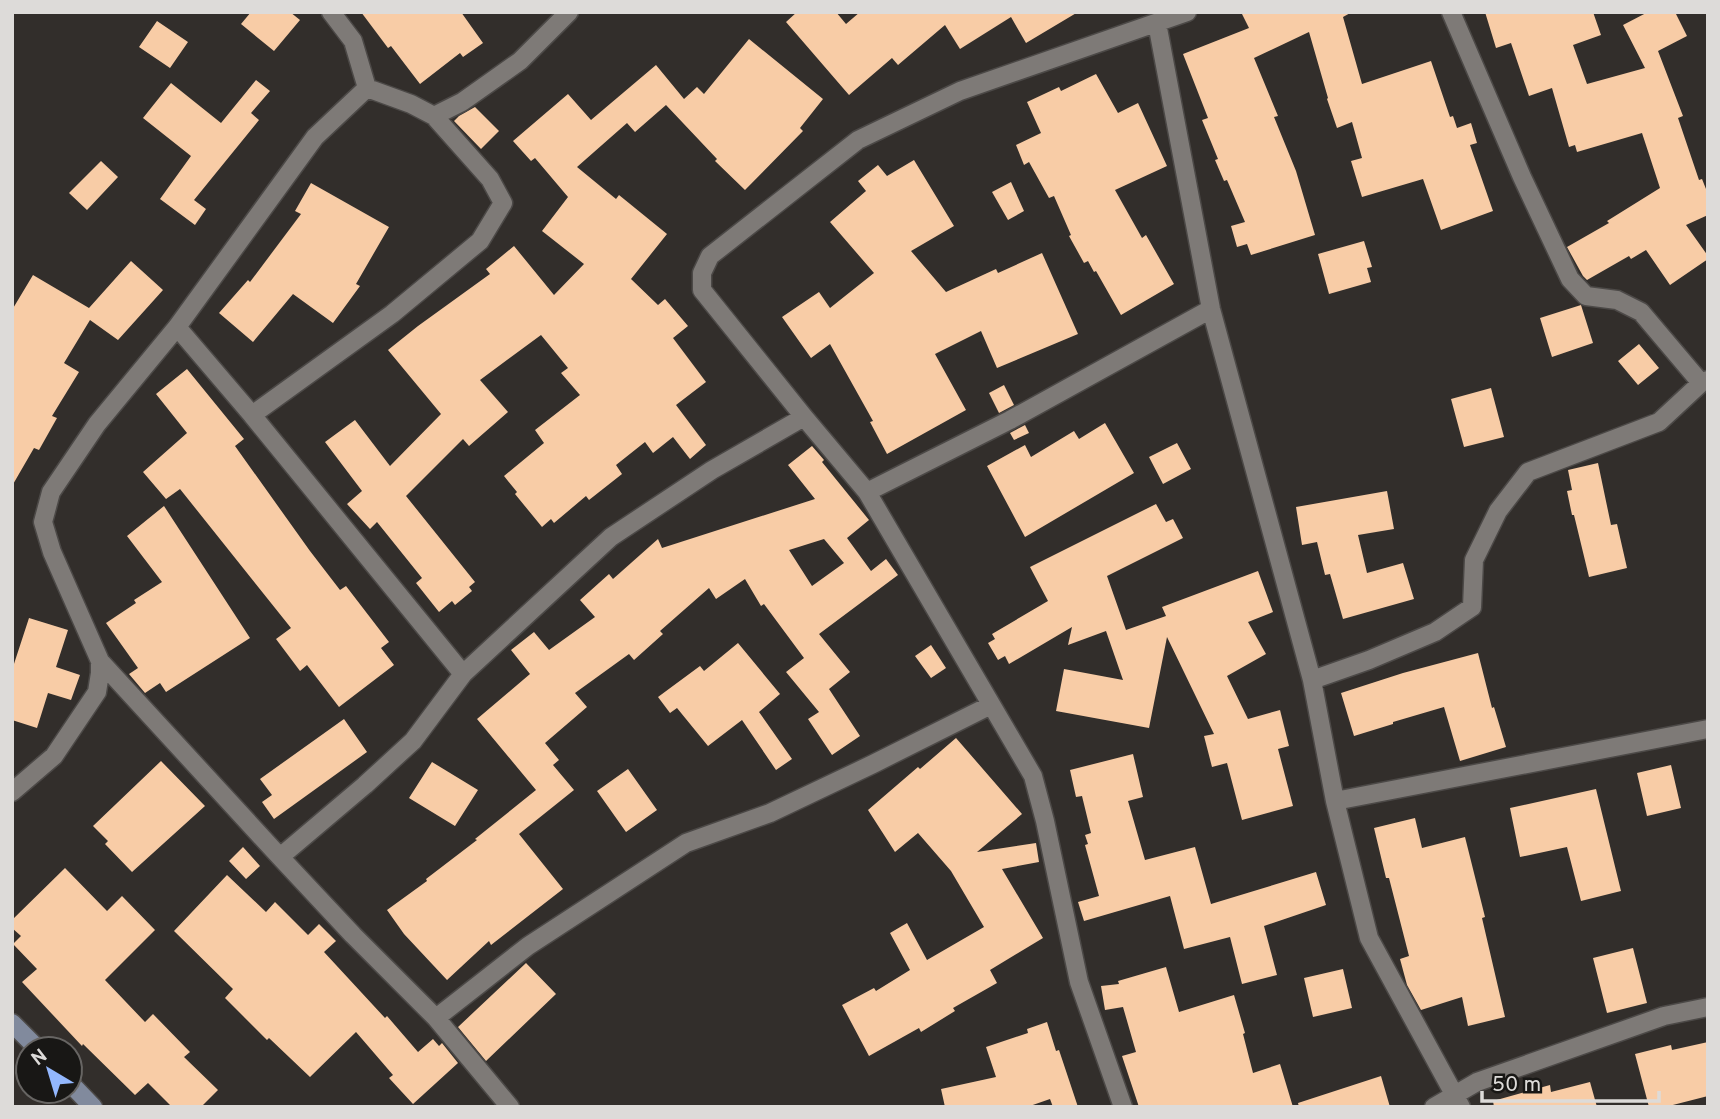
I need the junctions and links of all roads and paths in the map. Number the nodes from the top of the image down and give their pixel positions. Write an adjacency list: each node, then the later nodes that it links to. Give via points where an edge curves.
1 (331, 12): 6 (street, via 353,41)
2 (569, 12): 7 (street, via 520,61)
3 (1187, 12): 5 (street)
4 (1451, 12): 10 (street, via 1570,279 1586,296 1617,300 1641,312)
5 (1157, 23): 8 (street); 12 (street, via 960,92 858,139 710,256 702,273 702,290)
6 (367, 88): 7 (street); 9 (street, via 315,137)
7 (434, 116): 11 (street, via 489,179 503,203 480,242 393,314)
8 (1211, 309): 13 (street, via 1010,421); 16 (street)
9 (177, 327): 11 (street); 14 (street, via 97,424 51,492 43,522)
10 (1704, 381): 16 (street, via 1659,422 1528,472 1498,511 1474,560 1472,607 1434,632)
11 (252, 415): 15 (street)
12 (804, 417): 13 (street); 15 (street, via 712,470 611,537)
13 (867, 492): 17 (street)
14 (100, 661): 19 (street, via 97,692 54,757); 21 (street)
15 (463, 674): 21 (street, via 413,741)
16 (1312, 680): 20 (street)
17 (991, 705): 23 (street, via 770,813 686,843 528,946); 26 (street, via 1032,776 1079,982)
18 (1708, 729): 20 (street)
19 (12, 792)
20 (1335, 801): 24 (street, via 1369,938)
21 (279, 858): 23 (street)
22 (1708, 1007): 24 (street, via 1651,1021 1477,1082)
23 (436, 1018): 25 (street)
24 (1458, 1101): 27 (street)
25 (510, 1107)
26 (1123, 1107)
27 (1434, 1107)

